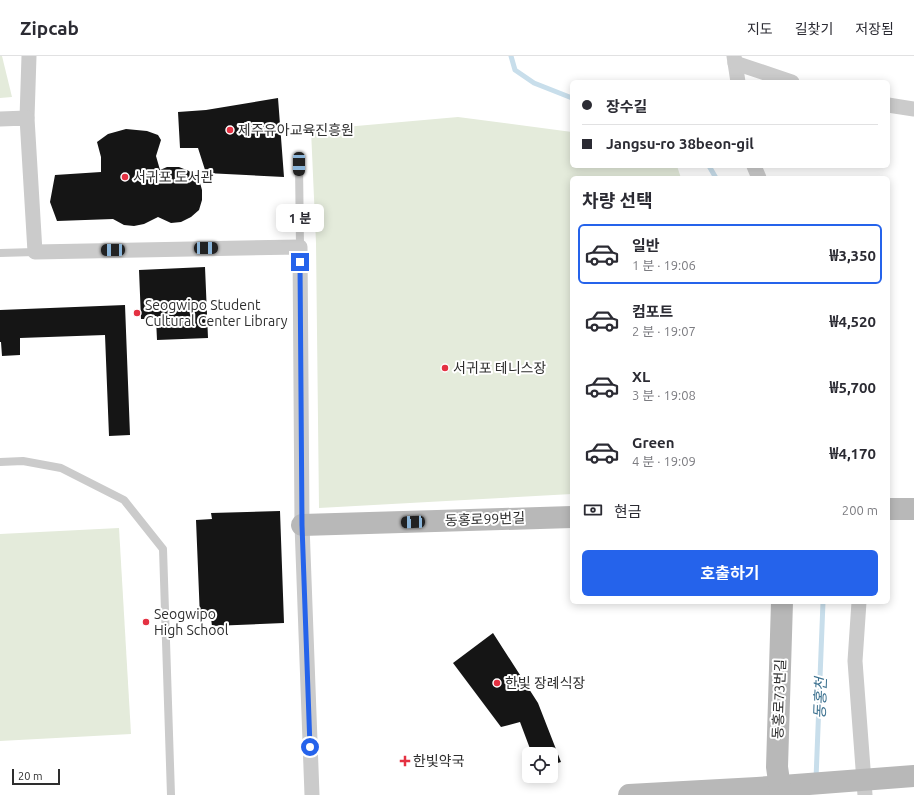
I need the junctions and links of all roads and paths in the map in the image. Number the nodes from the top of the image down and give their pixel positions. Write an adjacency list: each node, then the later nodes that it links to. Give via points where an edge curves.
1 (29, 56): 7 (street)
2 (734, 60): 3 (street); 4 (street)
3 (738, 80)
4 (787, 80)
5 (890, 104): 6 (street)
6 (914, 109)
7 (27, 118): 8 (street); 11 (street)
8 (0, 119)
9 (299, 164): 10 (lane)
10 (300, 247): 11 (street); 17 (street)
11 (35, 252): 12 (lane)
12 (0, 253)
13 (0, 462): 23 (lane, via 23,461 60,468 124,500 163,549)
14 (890, 509): 15 (street)
15 (914, 509)
16 (570, 517): 17 (street, 동홍로99번길)
17 (302, 525): 24 (street)
18 (782, 604): 22 (street, 동홍로73번길, via 777,767)
19 (859, 604): 21 (street, via 855,661)
20 (914, 776): 21 (street)
21 (858, 786): 22 (street)
22 (784, 789): 25 (street)
23 (171, 795)
24 (312, 795)
25 (629, 795)

